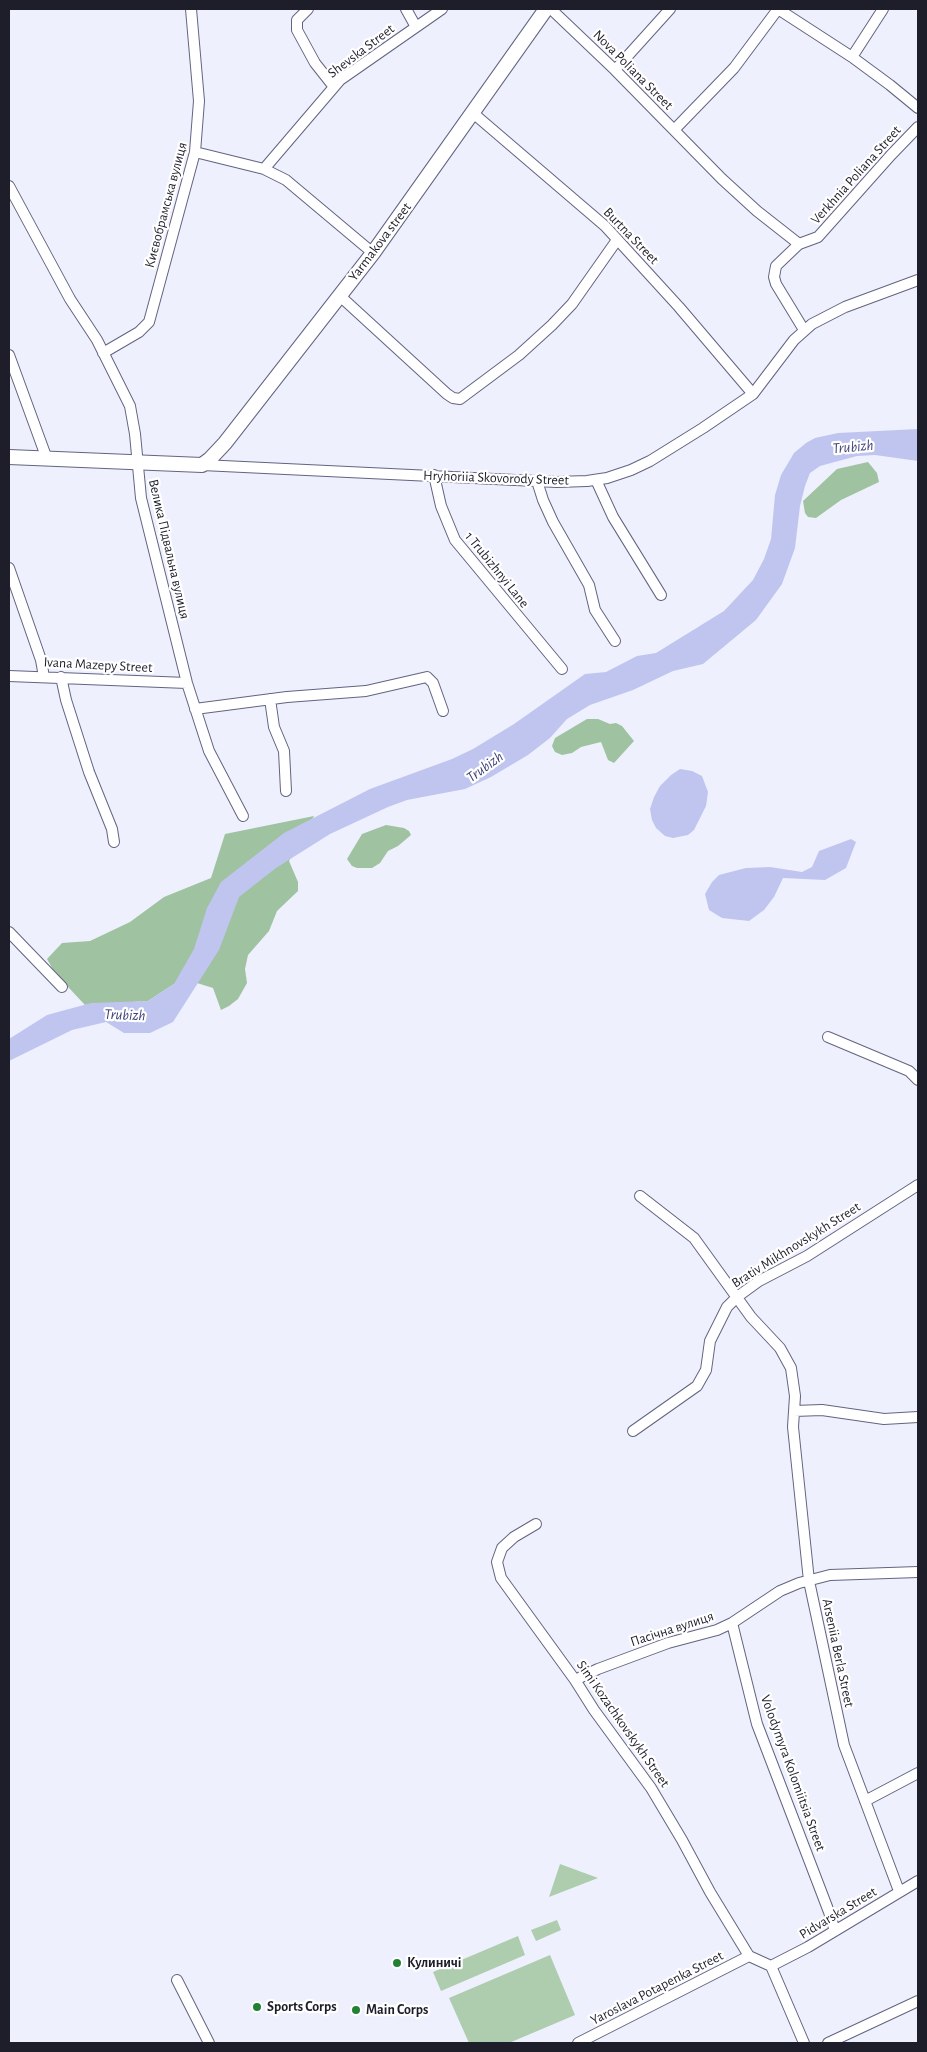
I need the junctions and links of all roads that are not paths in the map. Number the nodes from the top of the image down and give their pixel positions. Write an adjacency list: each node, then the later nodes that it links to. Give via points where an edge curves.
1 (192, 9): 18 (street, Києвобрамська вулиця, via 198,101)
2 (308, 9): 13 (street, via 299,17 296,30)
3 (406, 9): 10 (street)
4 (442, 9): 10 (street, Shevska Street)
5 (546, 9): 15 (street, Yarmakova street)
6 (551, 9): 12 (street, Nova Poliana Street)
7 (670, 9): 12 (street)
8 (778, 9): 11 (street); 17 (street, Nova Poliana Street, via 734,68)
9 (883, 9): 11 (street)
10 (416, 27): 13 (street, Shevska Street)
11 (852, 57): 14 (street)
12 (615, 70): 17 (street, Nova Poliana Street)
13 (334, 87): 19 (street, Shevska Street)
14 (918, 108)
15 (473, 113): 21 (street, Burtna Street, via 545,173); 23 (street, Yarmakova street)
16 (918, 127): 22 (street, Verkhnia Poliana Street, via 818,237)
17 (674, 130): 22 (street, Nova Poliana Street, via 738,195)
18 (196, 152): 19 (street); 27 (street, Києвобрамська вулиця, via 149,322 139,332)
19 (264, 169): 23 (street, via 286,180)
20 (9, 186): 27 (street, Велика Підвальна вулиця)
21 (617, 240): 25 (street, via 557,320 519,355 460,399 447,394); 29 (street, Burtna Street)
22 (799, 244): 26 (street, Verkhnia Poliana Street, via 778,262 774,277)
23 (373, 253): 25 (street, Yarmakova street)
24 (918, 280): 26 (street, Hryhoriia Skovorody Street, via 845,307)
25 (340, 296): 33 (street, Yarmakova street, via 225,443)
26 (804, 330): 29 (street, Hryhoriia Skovorody Street)
27 (103, 353): 32 (street, Велика Підвальна вулиця, via 130,406)
28 (9, 355): 31 (street)
29 (753, 394): 36 (street, Hryhoriia Skovorody Street, via 650,461)
30 (9, 457): 31 (street, Hryhoriia Skovorody Street)
31 (47, 459): 32 (street, Hryhoriia Skovorody Street)
32 (137, 462): 33 (street, Hryhoriia Skovorody Street); 44 (street, Велика Підвальна вулиця, via 141,498)
33 (202, 465): 34 (street, Hryhoriia Skovorody Street)
34 (434, 475): 35 (street, Hryhoriia Skovorody Street); 40 (street, 1 Trubizhnyi Lane, via 440,506 455,540)
35 (537, 480): 36 (street, Hryhoriia Skovorody Street); 39 (street, via 547,509 592,592 595,610)
36 (596, 480): 38 (street, via 613,517)
37 (9, 568): 42 (street)
38 (661, 594)
39 (615, 641)
40 (562, 669)
41 (9, 676): 42 (street, Ivana Mazepy Street)
42 (44, 677): 43 (street, Ivana Mazepy Street)
43 (61, 677): 44 (street, Ivana Mazepy Street); 50 (street)
44 (186, 683): 46 (street, Велика Підвальна вулиця)
45 (270, 699): 46 (street); 47 (street, via 366,691 427,677 433,683); 48 (street, via 274,727 284,751)
46 (195, 710): 49 (street, Велика Підвальна вулиця, via 216,768)
47 (443, 711)
48 (286, 791)
49 (243, 816)
50 (114, 842)
51 (9, 932): 52 (street)
52 (62, 988)
53 (828, 1037): 54 (street, via 910,1071)
54 (918, 1080)
55 (918, 1185): 57 (street, Brativ Mikhnovskykh Street)
56 (640, 1196): 57 (street, Arseniia Berla Street, via 694,1238)
57 (737, 1297): 58 (street, Arseniia Berla Street, via 774,1340 788,1362 795,1386); 60 (street, Brativ Mikhnovskykh Street, via 727,1307 710,1341 706,1370 697,1386)
58 (794, 1411): 59 (street, via 822,1410 884,1419); 63 (street, Arseniia Berla Street)
59 (918, 1417)
60 (633, 1431)
61 (536, 1524): 65 (street, Simi Kozachkovskykh Street, via 502,1548 498,1558 499,1572)
62 (918, 1572): 63 (street, Пасічна вулиця, via 830,1575)
63 (809, 1580): 64 (street, Пасічна вулиця, via 780,1590); 67 (street, Arseniia Berla Street, via 844,1745)
64 (732, 1622): 65 (street, Пасічна вулиця, via 598,1669); 70 (street, Volodymyra Kolomiitsia Street, via 757,1724)
65 (576, 1680): 71 (street, Simi Kozachkovskykh Street, via 669,1816)
66 (918, 1773): 67 (street)
67 (865, 1801): 69 (street, Arseniia Berla Street)
68 (918, 1881): 69 (street, Pidvarska Street)
69 (899, 1891): 70 (street, Pidvarska Street)
70 (835, 1931): 72 (street, Pidvarska Street)
71 (749, 1956): 72 (street); 76 (street, Yaroslava Potapenka Street)
72 (771, 1966): 77 (street)
73 (177, 1980): 75 (street)
74 (918, 2001): 78 (street)
75 (209, 2043)
76 (578, 2043)
77 (804, 2043)
78 (828, 2043)

